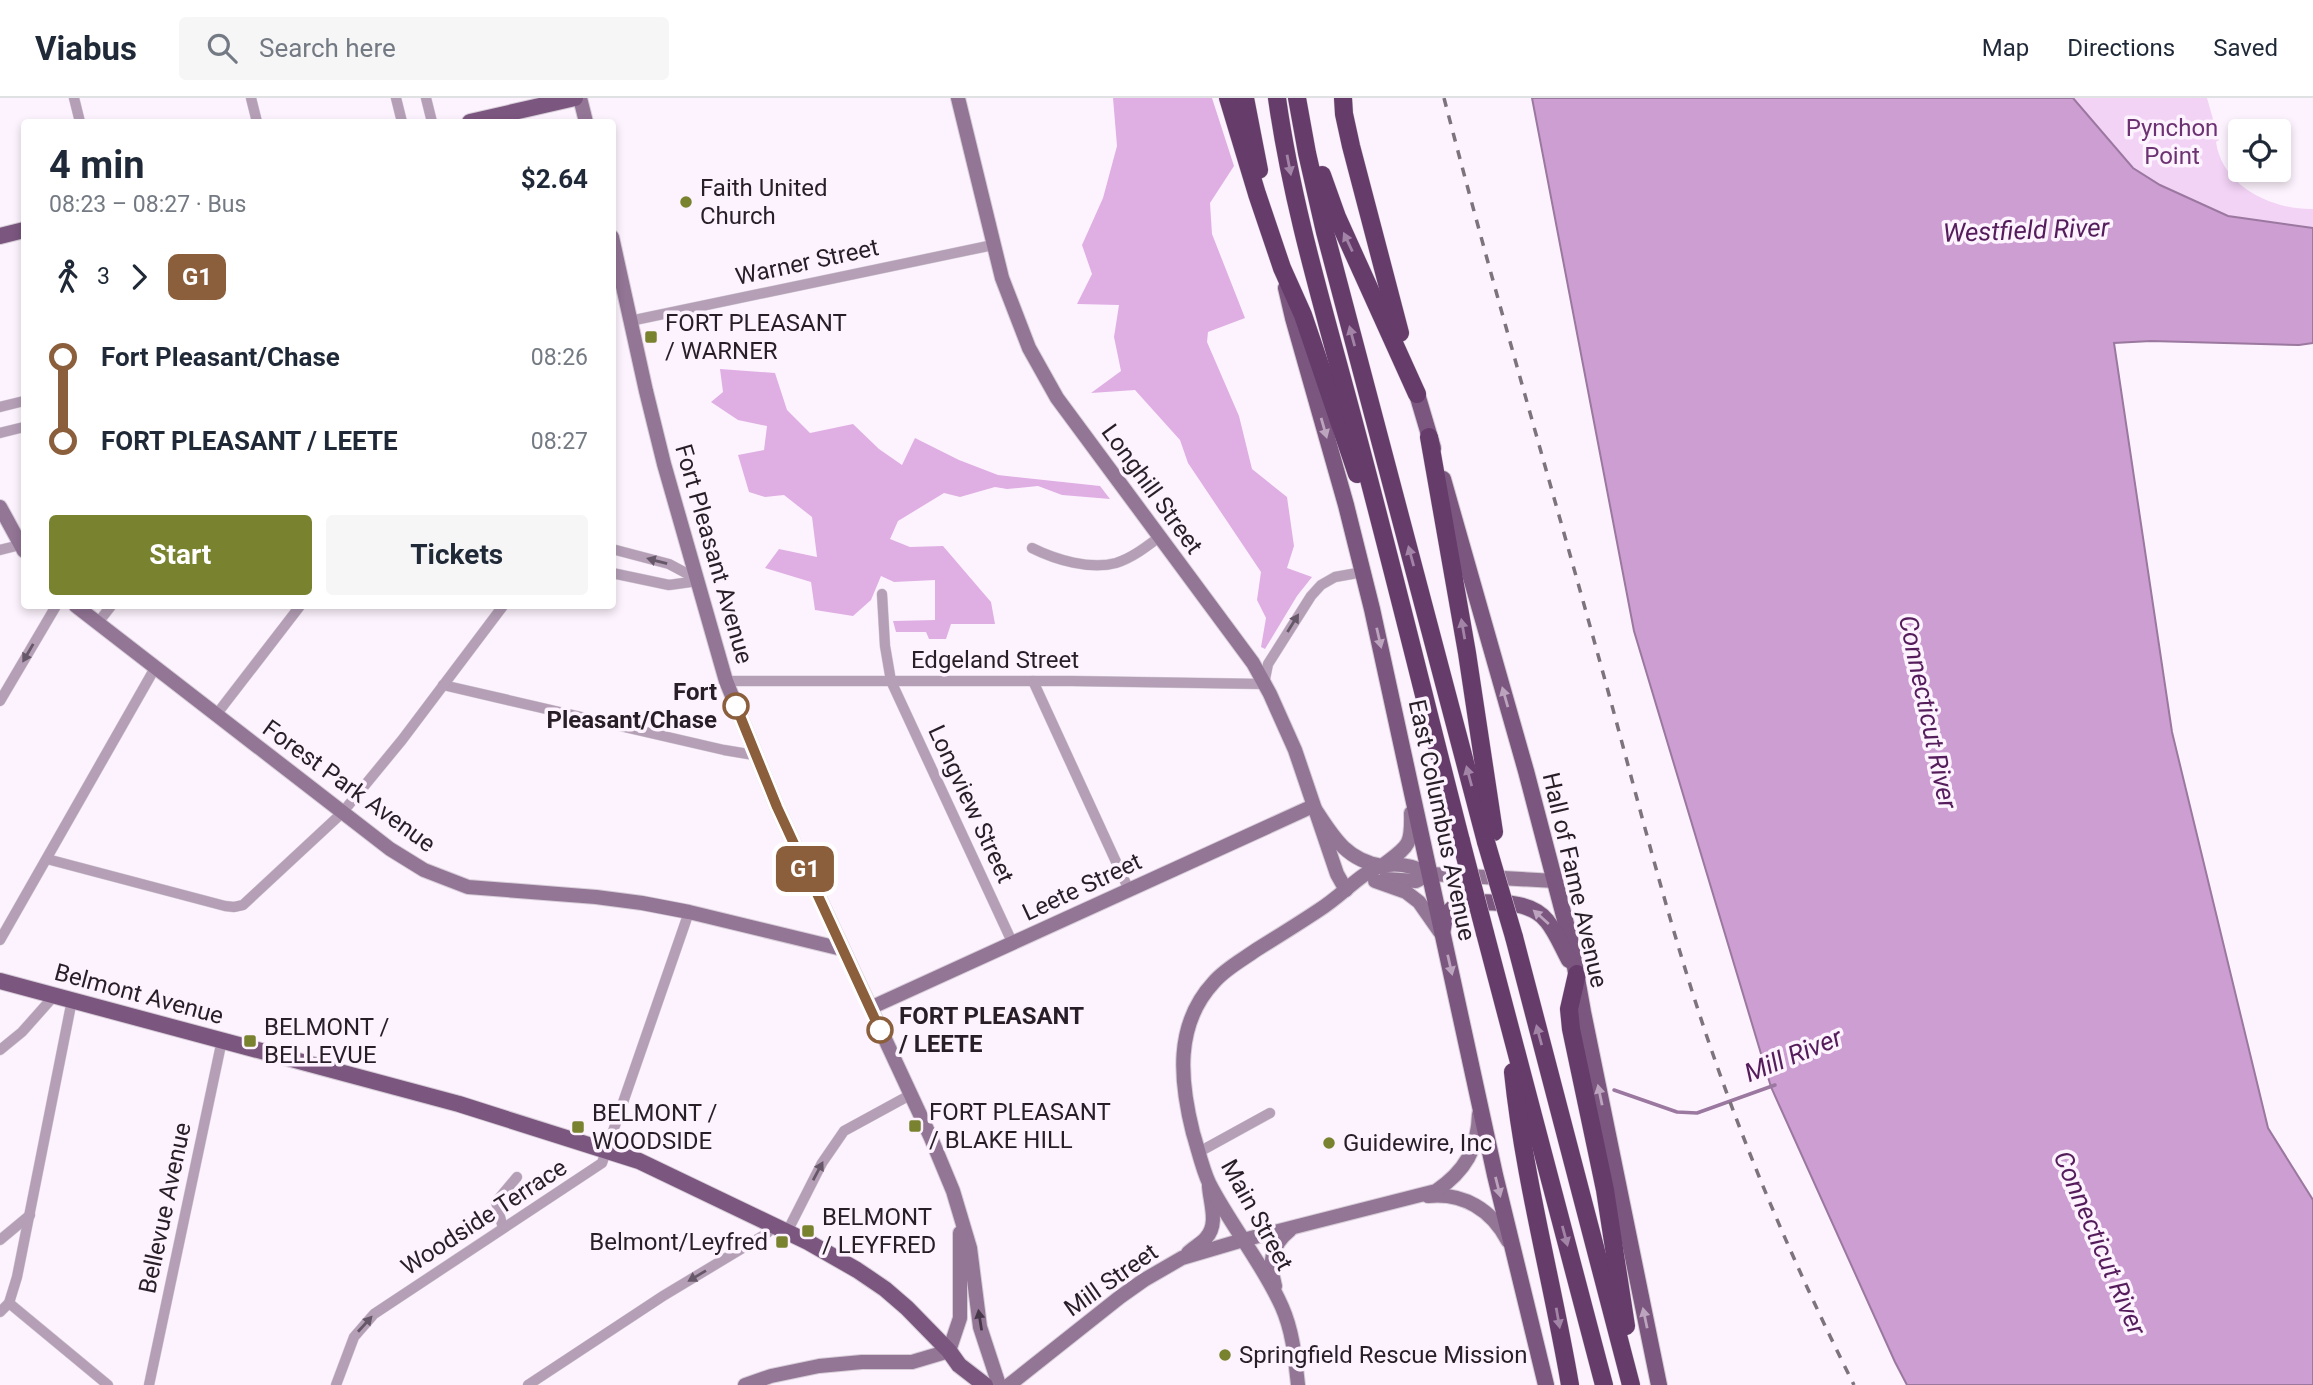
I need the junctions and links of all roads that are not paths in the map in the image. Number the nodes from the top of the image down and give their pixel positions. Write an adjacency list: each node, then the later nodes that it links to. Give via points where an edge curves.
1 (74, 98): 13 (street)
2 (251, 98): 14 (street)
3 (396, 98): 15 (street)
4 (426, 98): 16 (street)
5 (578, 98): 12 (main road); 18 (street)
6 (958, 98): 22 (street, Longhill Street)
7 (1228, 98): 20 (highway)
8 (1245, 98): 20 (highway)
9 (1277, 98): 48 (highway, one-way to 48, via 1300,214)
10 (1299, 98): 26 (highway, one-way to 10, via 1333,209); 62 (highway, one-way to 10, via 1325,232)
11 (1343, 98): 26 (highway, via 1351,146)
12 (553, 100): 17 (main road)
13 (79, 119)
14 (256, 119)
15 (401, 119)
16 (431, 119)
17 (481, 119)
18 (585, 119)
19 (21, 231): 21 (main road)
20 (1272, 235): 23 (highway)
21 (0, 236)
22 (993, 245): 25 (street, Warner Street); 33 (street, Longhill Street, via 1006,291 1036,362)
23 (1282, 268): 39 (main road, East Columbus Avenue, one-way to 39); 48 (highway, via 1311,338)
24 (617, 286): 25 (street, Fort Pleasant Avenue)
25 (630, 321): 41 (street, Fort Pleasant Avenue, via 664,464)
26 (1417, 394): 31 (main road, Hall of Fame Avenue)
27 (21, 402): 28 (street)
28 (0, 407)
29 (21, 428): 30 (street)
30 (0, 433)
31 (1429, 437): 62 (highway, one-way to 31, via 1467,653); 67 (main road, Hall of Fame Avenue, one-way to 31)
32 (0, 506): 34 (street)
33 (1158, 538): 36 (street, via 1109,564 1071,561); 54 (street, Longhill Street)
34 (21, 546)
35 (21, 548): 37 (street)
36 (1032, 548)
37 (0, 550)
38 (616, 550): 41 (street, one-way to 38, via 669,564)
39 (1363, 572): 54 (street, one-way to 39, via 1268,664 1311,596 1335,577); 59 (main road, East Columbus Avenue, one-way to 59)
40 (616, 574): 41 (street, via 669,584)
41 (699, 580): 51 (street, Fort Pleasant Avenue)
42 (882, 594): 52 (street, Longview Street)
43 (54, 609): 56 (street, one-way to 56)
44 (80, 609): 49 (street, Forest Park Avenue)
45 (109, 609): 49 (street)
46 (298, 609): 57 (street)
47 (501, 609): 55 (street)
48 (1403, 618): 80 (highway, bridge)
49 (97, 624): 50 (street, Forest Park Avenue)
50 (155, 668): 57 (street, Forest Park Avenue); 63 (street)
51 (726, 681): 52 (street, Edgeland Street); 58 (street, Fort Pleasant Avenue)
52 (891, 681): 53 (street, Edgeland Street); 73 (street, Longview Street)
53 (1033, 681): 54 (street, Edgeland Street); 68 (street)
54 (1264, 684): 60 (street, Longhill Street, via 1295,750)
55 (443, 685): 58 (street); 61 (street)
56 (0, 701)
57 (216, 715): 61 (street, Forest Park Avenue)
58 (754, 755): 74 (street, Fort Pleasant Avenue)
59 (1411, 786): 64 (street, via 1411,836); 65 (main road, East Columbus Avenue)
60 (1313, 806): 64 (street, via 1346,850); 68 (street, Leete Street); 69 (street, Longhill Street)
61 (342, 813): 63 (street, via 240,906 225,906); 70 (street, Forest Park Avenue, via 405,860 457,884 619,900)
62 (1491, 842): 116 (highway, one-way to 62, bridge)
63 (47, 859): 72 (street)
64 (1382, 866): 65 (street, Main Street, via 1412,866); 69 (street, Main Street, via 1364,873)
65 (1430, 874): 66 (street, Main Street, via 1416,881); 67 (street, Main Street); 71 (main road, East Columbus Avenue)
66 (1375, 881): 69 (street, Main Street); 71 (street, via 1419,902)
67 (1555, 881): 75 (main road, Hall of Fame Avenue)
68 (1129, 890): 73 (street, Leete Street)
69 (1346, 890): 87 (street, Main Street, via 1215,979 1200,1000 1188,1027 1182,1063 1184,1094)
70 (689, 912): 74 (street, Forest Park Avenue); 86 (street, Woodside Terrace)
71 (1443, 936): 75 (main road, one-way to 71, via 1546,919 1524,906 1461,903 1446,916); 84 (main road, East Columbus Avenue, one-way to 84)
72 (0, 940)
73 (1013, 944): 79 (street, Leete Street)
74 (842, 949): 79 (street, Fort Pleasant Avenue)
75 (1577, 974): 116 (highway, via 1569,1009 1571,1029 1609,1212); 117 (main road, Hall of Fame Avenue, one-way to 75)
76 (0, 981): 77 (main road, Belmont Avenue)
77 (54, 996): 78 (main road, Belmont Avenue); 82 (street)
78 (72, 1000): 81 (main road, Belmont Avenue); 91 (street)
79 (870, 1008): 83 (street, Fort Pleasant Avenue)
80 (1506, 1010): 114 (highway, one-way to 114, via 1522,1150); 115 (highway, one-way to 115)
81 (222, 1040): 86 (main road, Belmont Avenue); 105 (street, Bellevue Avenue)
82 (0, 1050)
83 (910, 1095): 92 (street, Fort Pleasant Avenue, via 953,1191); 95 (street, one-way to 83, via 844,1131)
84 (1479, 1102): 90 (street, Mill Street, via 1471,1157 1450,1181); 98 (main road, East Columbus Avenue, one-way to 98)
85 (1270, 1113): 87 (street)
86 (608, 1150): 94 (street, Woodside Terrace, via 599,1168); 95 (main road, Belmont Avenue)
87 (1199, 1152): 89 (street, Main Street)
88 (517, 1177): 94 (street, via 496,1202)
89 (1208, 1181): 97 (street, Main Street); 99 (street, via 1213,1227)
90 (1416, 1197): 93 (street, Mill Street); 98 (street, Mill Street, via 1447,1196 1482,1208)
91 (30, 1215): 96 (street); 101 (street)
92 (959, 1218): 103 (street, Fort Pleasant Avenue, via 960,1318); 110 (street, Fort Pleasant Avenue, one-way to 92, via 980,1327 970,1248)
93 (1294, 1227): 97 (street, Mill Street); 100 (street, via 1271,1255)
94 (503, 1228): 106 (street, Woodside Terrace, one-way to 94, via 352,1341 367,1321)
95 (781, 1229): 103 (main road, Belmont Avenue, via 885,1289); 107 (street, one-way to 107, via 663,1296)
96 (0, 1240)
97 (1243, 1240): 99 (street, Mill Street); 100 (street, Main Street)
98 (1513, 1249): 113 (main road, East Columbus Avenue)
99 (1182, 1258): 111 (street, Mill Street, via 1120,1297)
100 (1278, 1298): 112 (street, Main Street, via 1291,1333)
101 (9, 1303): 102 (street); 104 (street)
102 (0, 1312)
103 (949, 1351): 108 (street, via 912,1362 819,1366); 109 (main road); 110 (main road, via 968,1358)
104 (108, 1385)
105 (149, 1385)
106 (336, 1385)
107 (528, 1385)
108 (745, 1385)
109 (985, 1385)
110 (997, 1385)
111 (1009, 1385)
112 (1297, 1385)
113 (1546, 1385)
114 (1570, 1385)
115 (1604, 1385)
116 (1633, 1385)
117 (1659, 1385)

